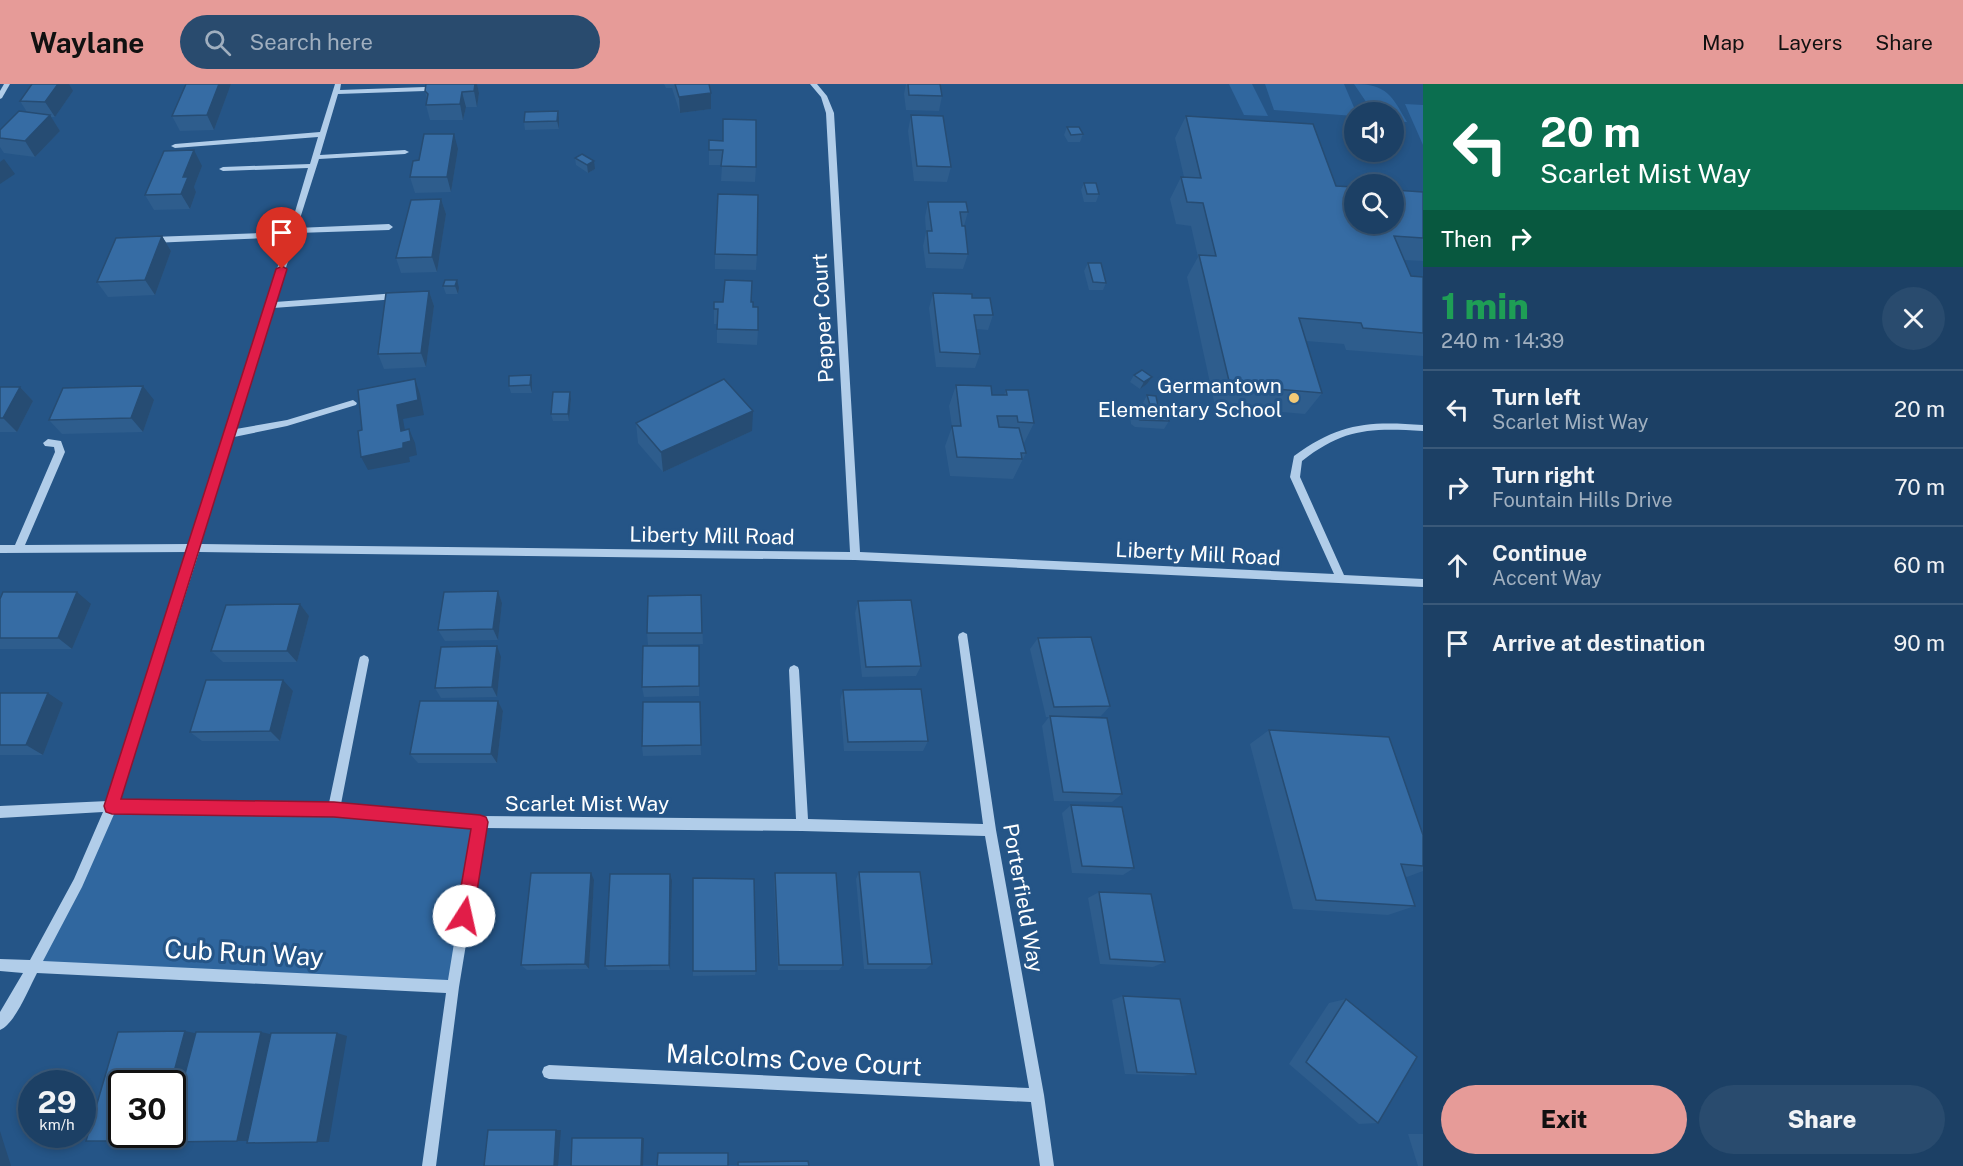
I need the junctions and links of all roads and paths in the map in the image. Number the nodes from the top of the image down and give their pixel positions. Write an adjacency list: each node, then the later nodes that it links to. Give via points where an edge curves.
1 (7, 84): 5 (street)
2 (813, 84): 23 (street, Pepper Court, via 824,96 830,113)
3 (337, 88): 4 (street); 6 (street)
4 (425, 89)
5 (0, 97)
6 (323, 134): 7 (street); 9 (street)
7 (175, 146)
8 (405, 152): 9 (street)
9 (315, 161): 10 (street); 12 (street)
10 (223, 169)
11 (389, 226): 12 (street)
12 (293, 232): 13 (street); 15 (street)
13 (152, 240)
14 (413, 295): 15 (street)
15 (271, 305): 18 (street)
16 (353, 403): 18 (street, via 287,423)
17 (1423, 428): 24 (street, via 1374,424 1346,429 1315,444 1298,459 1295,477)
18 (230, 434): 21 (street)
19 (48, 443): 20 (street, via 58,444 60,452)
20 (18, 548): 21 (street, Liberty Mill Road); 22 (street, Liberty Mill Road)
21 (195, 548): 23 (street, Liberty Mill Road); 29 (street)
22 (0, 549)
23 (855, 555): 24 (street, Liberty Mill Road)
24 (1341, 579): 25 (street, Liberty Mill Road)
25 (1423, 583)
26 (963, 637): 34 (street, Porterfield Way)
27 (364, 660): 30 (street)
28 (794, 670): 33 (street)
29 (112, 806): 30 (street, Scarlet Mist Way); 31 (street, Scarlet Mist Way); 36 (street)
30 (334, 809): 32 (street, Scarlet Mist Way)
31 (0, 812)
32 (480, 822): 33 (street, Scarlet Mist Way); 37 (street)
33 (802, 825): 34 (street, Scarlet Mist Way)
34 (990, 830): 40 (street, Porterfield Way)
35 (0, 965): 36 (street, Cub Run Way)
36 (34, 967): 37 (street, Cub Run Way); 38 (street)
37 (453, 987): 41 (street)
38 (0, 1023)
39 (549, 1072): 40 (street, Malcolms Cove Court)
40 (1037, 1095): 42 (street, Porterfield Way)
41 (429, 1166)
42 (1047, 1166)

